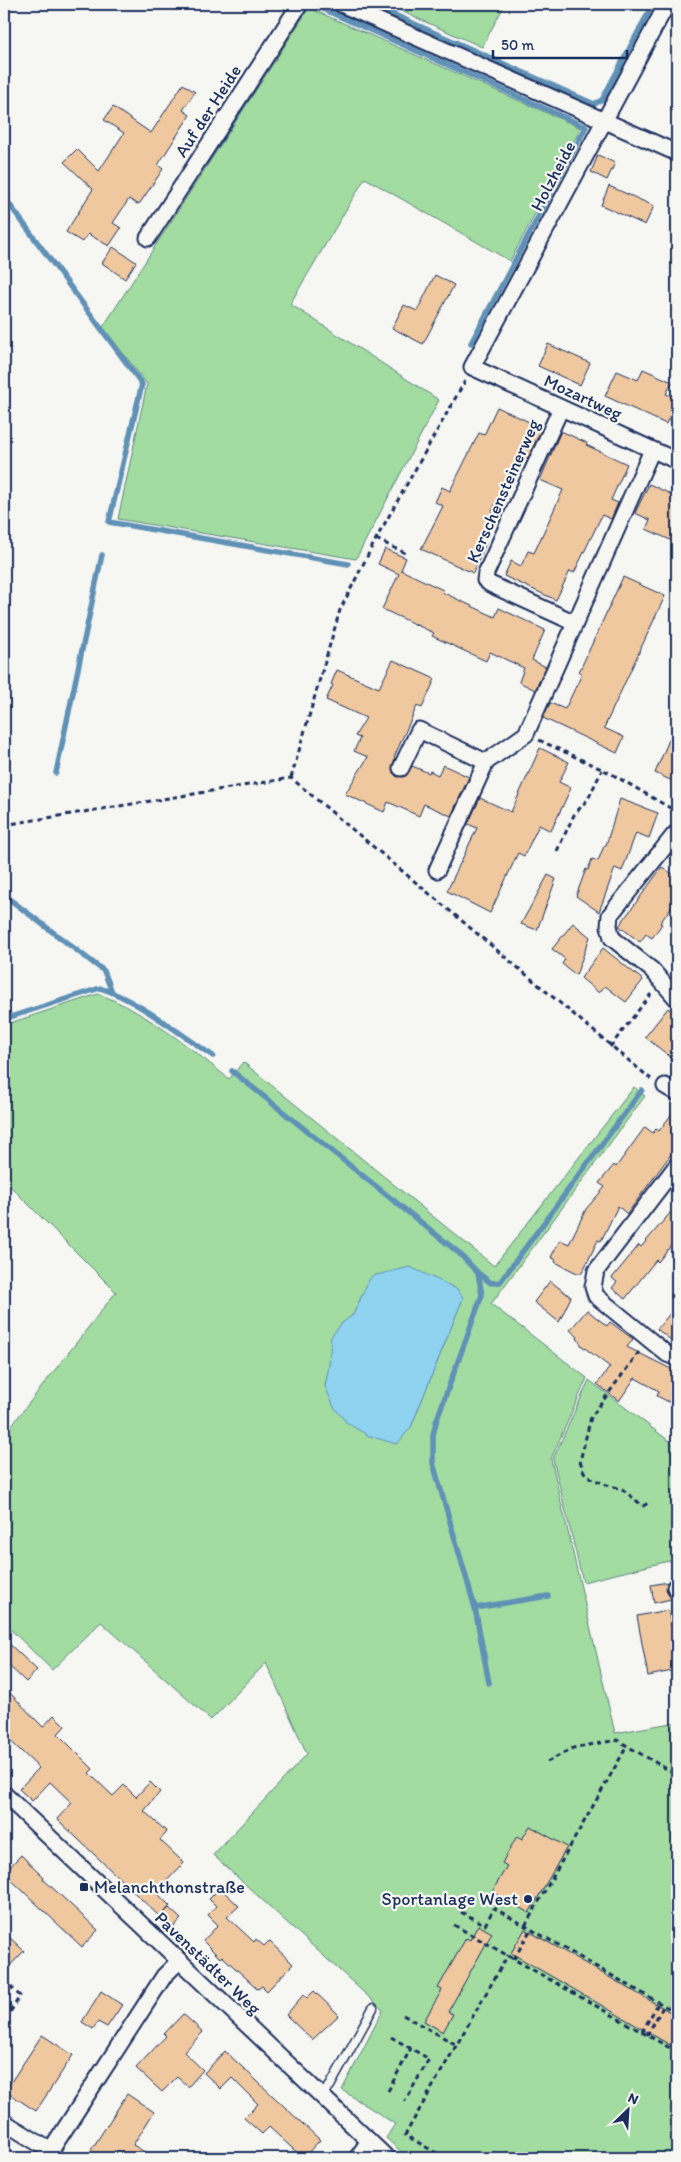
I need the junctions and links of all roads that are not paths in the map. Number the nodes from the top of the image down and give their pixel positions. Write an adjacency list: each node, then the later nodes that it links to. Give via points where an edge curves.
1 (300, 4): 6 (street, Auf der Heide)
2 (341, 4): 4 (street)
3 (667, 4): 4 (street, Holzheide)
4 (604, 121): 5 (street); 7 (street, Holzheide)
5 (677, 153)
6 (148, 238)
7 (472, 367): 8 (street, Mozartweg)
8 (561, 408): 9 (street, Mozartweg); 11 (street, Kerschensteinerweg, via 485,580)
9 (652, 450): 10 (street, Mozartweg); 11 (street)
10 (677, 461)
11 (575, 623): 12 (street, via 526,734)
12 (486, 762): 13 (street, via 419,730); 15 (street)
13 (401, 768)
14 (676, 834): 16 (street, via 610,915 608,926 612,938 662,980)
15 (437, 870)
16 (677, 999)
17 (677, 1165): 18 (street, via 596,1271 593,1287 596,1296 667,1354)
18 (677, 1358)
19 (4, 1794): 20 (street, Pavenstädter Weg)
20 (179, 1962): 22 (street, Pavenstädter Weg); 25 (street, via 164,1976)
21 (373, 2008): 22 (lane, via 330,2086)
22 (321, 2096): 24 (street, Pavenstädter Weg)
23 (4, 2122): 25 (street)
24 (369, 2141): 26 (street); 27 (street, Pavenstädter Weg)
25 (48, 2155)
26 (356, 2158)
27 (387, 2158)

